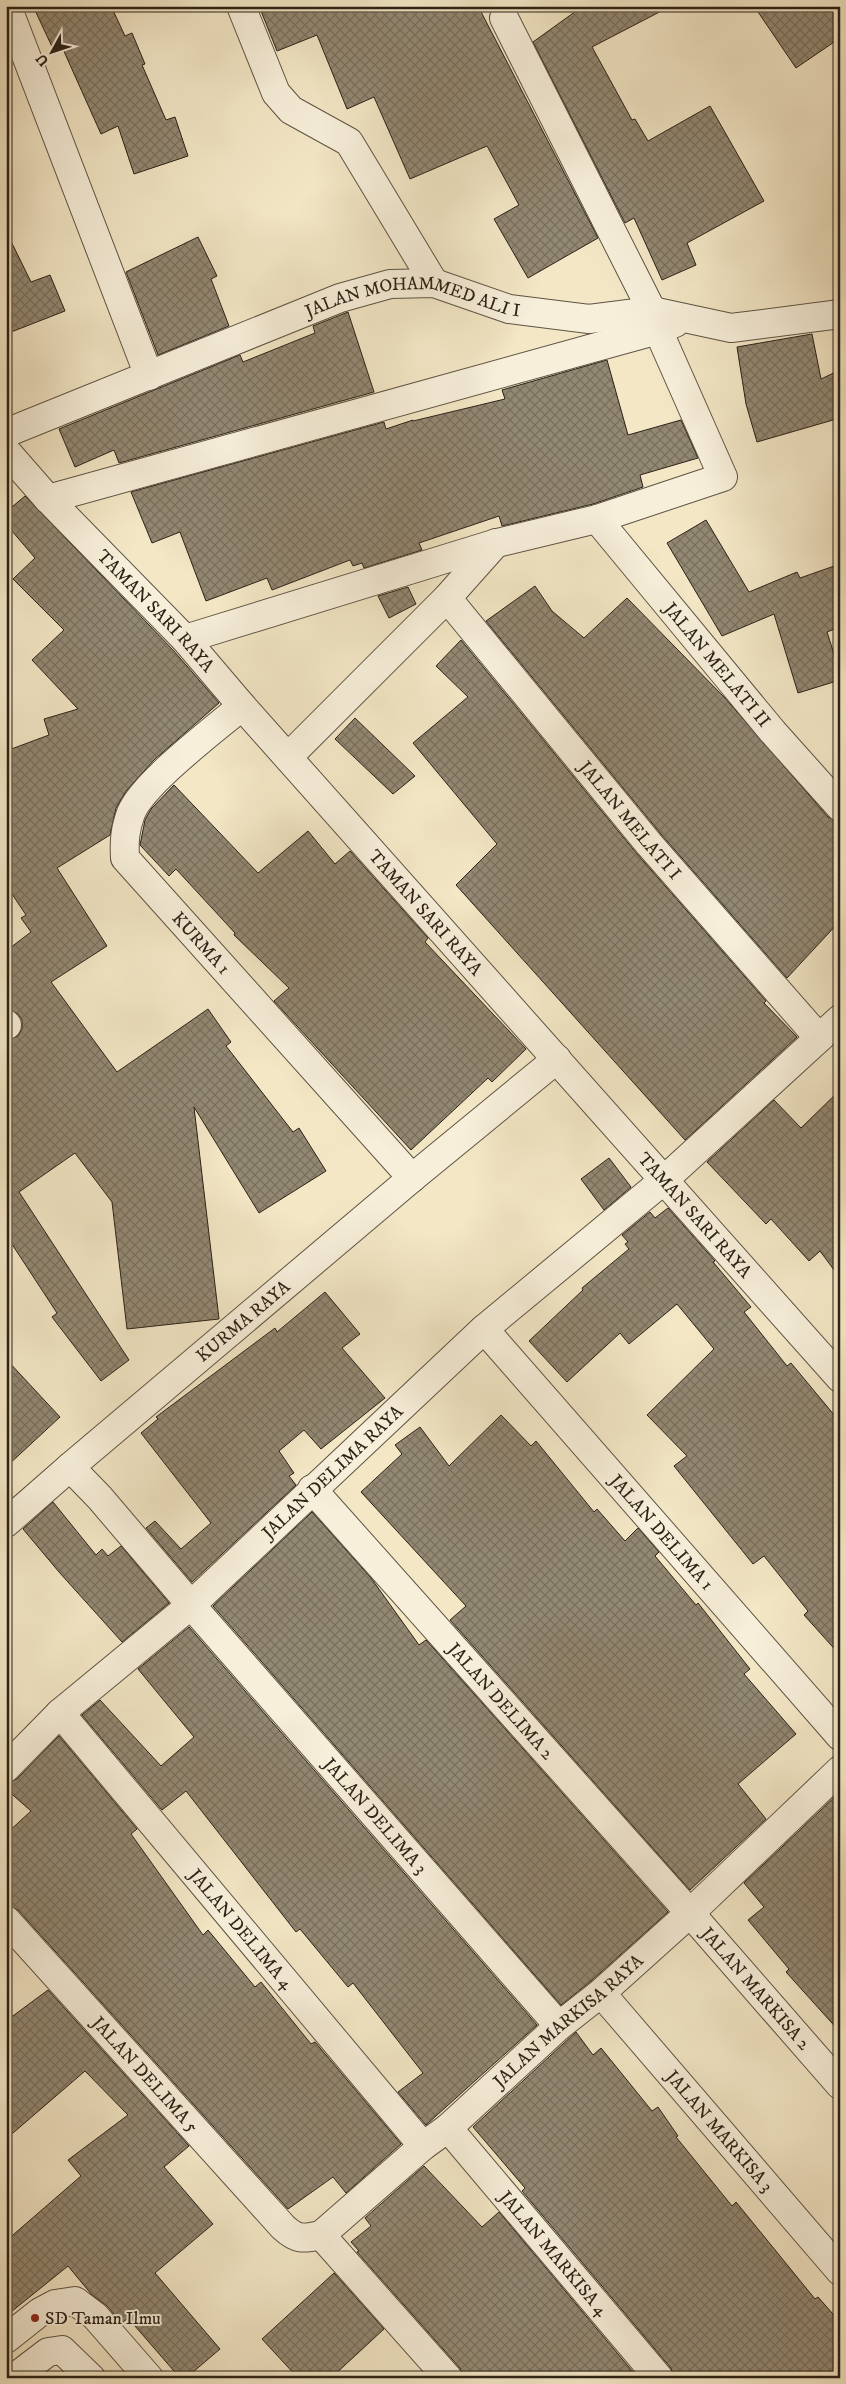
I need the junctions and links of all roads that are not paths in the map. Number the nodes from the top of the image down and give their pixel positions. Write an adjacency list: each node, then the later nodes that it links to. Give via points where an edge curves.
1 (7, 6): 7 (street)
2 (241, 6): 4 (street, via 276,93 291,110 349,142)
3 (504, 18): 6 (street)
4 (434, 283): 6 (street, JALAN MOHAMMED ALI I, via 509,309 589,319); 7 (street, JALAN MOHAMMED ALI I, via 390,284 340,298)
5 (840, 314): 6 (street, JALAN MOHAMMED ALI I, via 731,328 688,318)
6 (655, 320): 10 (street); 11 (street, via 724,477)
7 (149, 376): 8 (street, JALAN MOHAMMED ALI I)
8 (6, 433)
9 (6, 451): 10 (street, TAMAN SARI RAYA)
10 (48, 499): 14 (street, TAMAN SARI RAYA)
11 (597, 518): 12 (street); 17 (street, JALAN MELATI II, via 766,725)
12 (497, 543): 13 (street); 14 (street)
13 (447, 598): 16 (street); 19 (street, JALAN MELATI I, via 643,837)
14 (185, 639): 15 (street, TAMAN SARI RAYA)
15 (242, 706): 16 (street, TAMAN SARI RAYA); 21 (street, KURMA 1, via 150,786 132,811 124,834 125,858)
16 (288, 757): 20 (street, TAMAN SARI RAYA)
17 (840, 807)
18 (840, 1019): 19 (street, JALAN DELIMA RAYA)
19 (818, 1038): 22 (street, JALAN DELIMA RAYA)
20 (557, 1059): 21 (street, KURMA RAYA); 22 (street, TAMAN SARI RAYA)
21 (412, 1178): 25 (street, KURMA RAYA)
22 (664, 1180): 23 (street, JALAN DELIMA RAYA); 24 (street, TAMAN SARI RAYA)
23 (484, 1329): 26 (street, JALAN DELIMA RAYA); 30 (street, JALAN DELIMA 1)
24 (840, 1378)
25 (70, 1467): 27 (street, KURMA RAYA); 28 (street)
26 (312, 1489): 28 (street, JALAN DELIMA RAYA); 33 (street, JALAN DELIMA 2)
27 (6, 1523)
28 (190, 1605): 29 (street, JALAN DELIMA RAYA); 36 (street, JALAN DELIMA 3)
29 (60, 1713): 31 (street, JALAN DELIMA RAYA); 39 (street, JALAN DELIMA 4)
30 (840, 1736)
31 (6, 1768)
32 (840, 1770): 33 (street, JALAN MARKISA RAYA)
33 (690, 1913): 35 (street, JALAN MARKISA RAYA); 37 (street, JALAN MARKISA 2)
34 (6, 1920): 40 (street, JALAN DELIMA 5, via 283,2227 293,2236)
35 (600, 1993): 36 (street, JALAN MARKISA RAYA); 41 (street, JALAN MARKISA 3)
36 (559, 2026): 38 (street, JALAN MARKISA RAYA)
37 (840, 2084)
38 (448, 2128): 39 (street, JALAN MARKISA RAYA); 47 (street, JALAN MARKISA 4)
39 (423, 2146): 40 (street, JALAN MARKISA RAYA)
40 (321, 2235): 46 (street)
41 (840, 2271)
42 (6, 2339): 45 (street, via 40,2312 55,2304 75,2300 95,2316)
43 (14, 2378): 44 (street, via 48,2352 62,2350)
44 (91, 2378)
45 (149, 2378)
46 (448, 2378)
47 (659, 2378)

